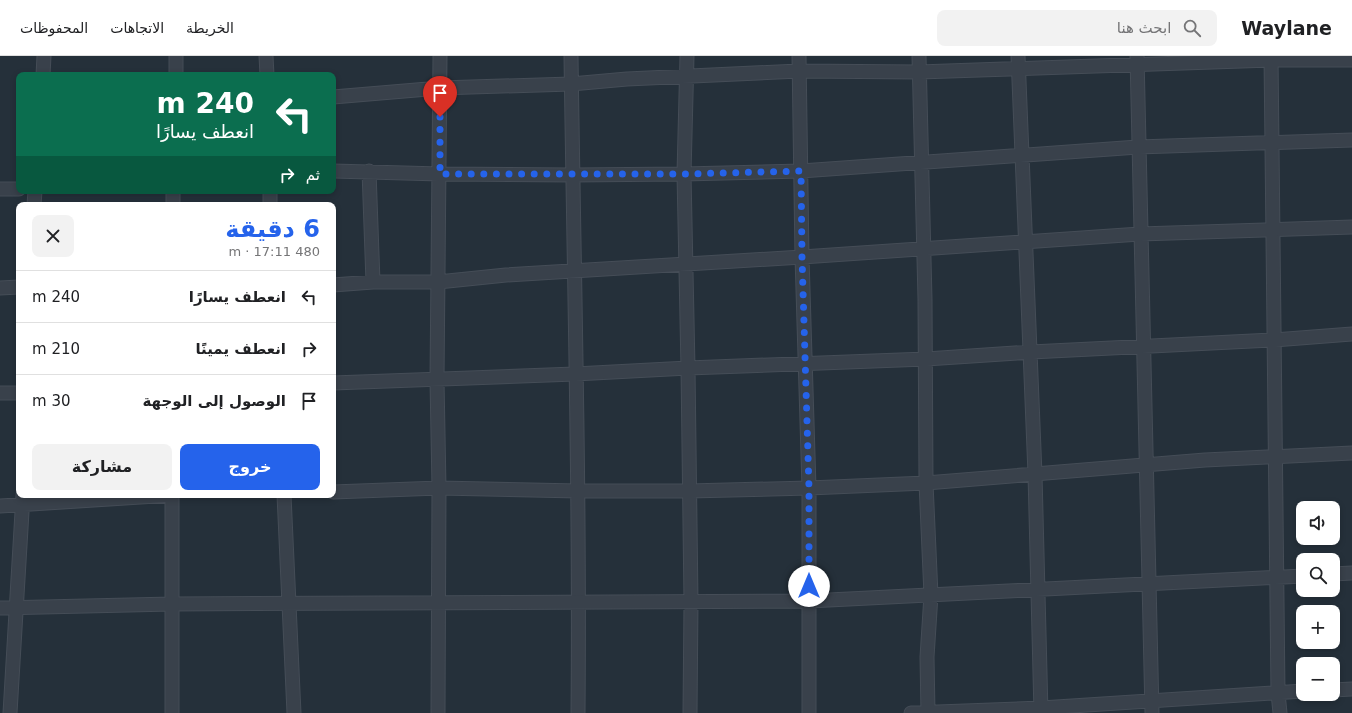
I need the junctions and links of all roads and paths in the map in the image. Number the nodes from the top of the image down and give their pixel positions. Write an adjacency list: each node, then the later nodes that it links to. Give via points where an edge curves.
1 (44, 56): 15 (street)
2 (176, 56): 16 (street)
3 (266, 56): 17 (street)
4 (440, 56): 21 (street)
5 (571, 56): 20 (street)
6 (686, 56): 19 (street)
7 (799, 56): 14 (street)
8 (919, 56): 18 (street)
9 (1018, 56): 13 (street)
10 (1271, 58): 11 (street); 12 (street); 24 (street)
11 (1352, 60)
12 (1137, 61): 13 (street); 25 (street)
13 (1018, 70): 18 (street); 26 (street)
14 (799, 71): 18 (street); 19 (street); 30 (street)
15 (43, 72)
16 (176, 72)
17 (267, 72)
18 (918, 72): 27 (street)
19 (686, 77): 20 (street, via 627,78); 33 (street)
20 (571, 84): 21 (street); 32 (street)
21 (440, 88): 22 (street); 31 (street)
22 (336, 97)
23 (1352, 140): 24 (street)
24 (1272, 143): 25 (street); 37 (street)
25 (1138, 147): 26 (street); 38 (street)
26 (1021, 155): 27 (street); 39 (street)
27 (921, 162): 30 (street); 40 (street)
28 (336, 171): 29 (street)
29 (369, 171): 31 (street); 44 (street)
30 (801, 171): 33 (street); 41 (street)
31 (440, 174): 32 (street); 45 (street)
32 (572, 174): 33 (street); 43 (street)
33 (684, 174): 42 (street)
34 (0, 189): 35 (street)
35 (16, 189)
36 (1352, 227): 37 (street)
37 (1273, 230): 38 (street); 50 (street)
38 (1140, 234): 39 (street); 51 (street)
39 (1026, 243): 40 (street); 52 (street)
40 (923, 248): 41 (street); 53 (street)
41 (802, 257): 42 (street); 54 (street)
42 (686, 264): 43 (street); 55 (street)
43 (574, 270): 45 (street); 56 (street)
44 (373, 282): 45 (street); 46 (street)
45 (438, 282): 57 (street)
46 (336, 285)
47 (16, 287): 48 (street)
48 (0, 288)
49 (1352, 334): 50 (street)
50 (1274, 340): 51 (street); 62 (street)
51 (1143, 346): 52 (street); 63 (street)
52 (1031, 352): 53 (street); 64 (street)
53 (926, 359): 54 (street); 65 (street)
54 (806, 363): 55 (street); 67 (street)
55 (688, 368): 56 (street); 69 (street)
56 (575, 374): 57 (street); 68 (street)
57 (438, 380): 58 (street); 66 (street)
58 (336, 383)
59 (0, 393): 60 (street)
60 (16, 393)
61 (1352, 453): 62 (street)
62 (1275, 456): 63 (street); 79 (street)
63 (1146, 465): 64 (street); 80 (street)
64 (1035, 474): 65 (street); 81 (street)
65 (926, 483): 67 (street); 82 (street)
66 (439, 488): 68 (street); 70 (street); 87 (street)
67 (809, 488): 69 (street); 83 (street)
68 (578, 491): 69 (street); 84 (street)
69 (690, 491): 85 (street)
70 (336, 492)
71 (82, 498): 74 (street)
72 (172, 498): 88 (street)
73 (284, 498): 86 (street)
74 (22, 500): 75 (street); 90 (street)
75 (0, 506)
76 (1352, 573): 77 (street)
77 (1340, 574)
78 (1296, 576): 79 (street)
79 (1276, 577): 80 (street); 94 (street)
80 (1148, 584): 81 (street); 95 (street)
81 (1038, 590): 82 (street); 96 (street)
82 (931, 595): 83 (street); 105 (street, via 927,657)
83 (809, 601): 85 (street); 103 (street)
84 (579, 602): 85 (street); 87 (street); 101 (street)
85 (691, 602): 102 (street)
86 (290, 603): 87 (street); 88 (street); 99 (street)
87 (438, 603): 100 (street)
88 (172, 604): 90 (street); 98 (street)
89 (0, 608): 90 (street)
90 (16, 608): 97 (street)
91 (1352, 689): 92 (street)
92 (1340, 690)
93 (1296, 692): 94 (street)
94 (1278, 693): 95 (street); 106 (street)
95 (1152, 706): 96 (street)
96 (1041, 710): 105 (street)
97 (10, 713)
98 (172, 713)
99 (294, 713)
100 (438, 713)
101 (578, 713)
102 (690, 713)
103 (809, 713)
104 (911, 713): 105 (street)
105 (928, 713)
106 (1280, 713)

